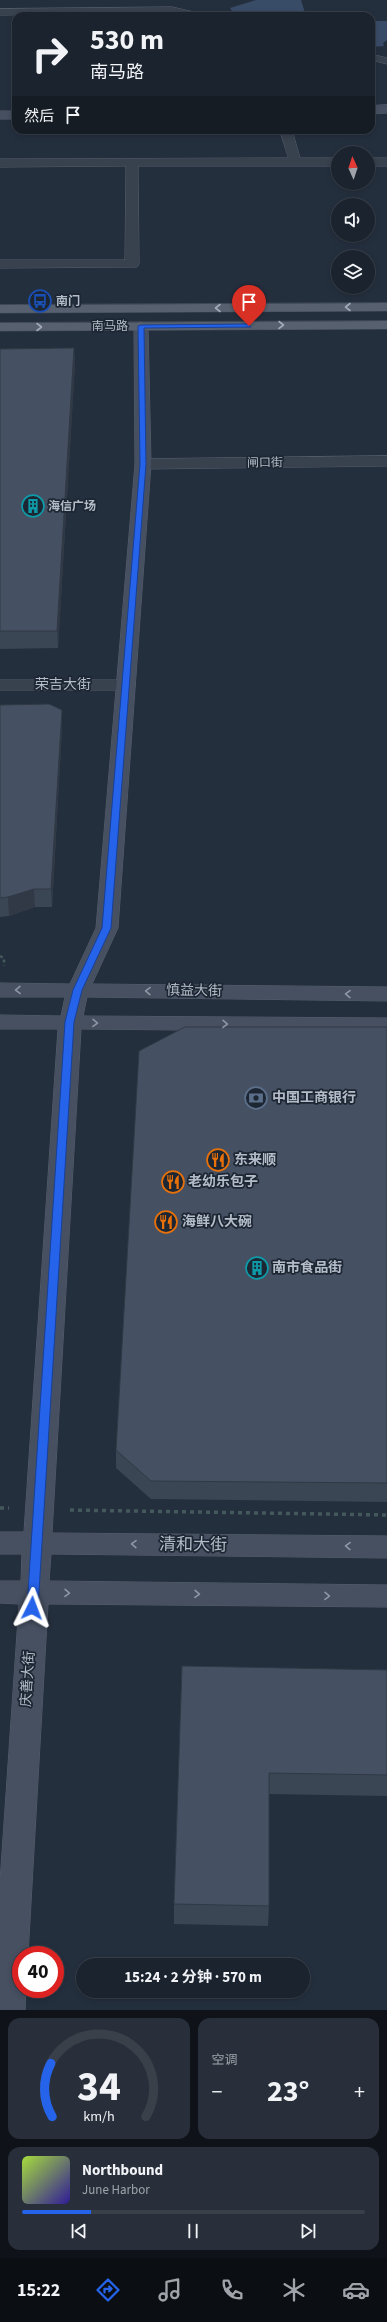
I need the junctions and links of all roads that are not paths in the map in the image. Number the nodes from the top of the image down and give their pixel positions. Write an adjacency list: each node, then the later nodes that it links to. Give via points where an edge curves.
1 (40, 0): 3 (street)
2 (0, 12): 6 (street)
3 (40, 12)
4 (106, 12): 5 (street)
5 (185, 12)
6 (12, 13)
7 (375, 58): 8 (street)
8 (387, 61)
9 (387, 109): 10 (street)
10 (375, 110)
11 (0, 115): 12 (street)
12 (12, 115)
13 (375, 120): 14 (street)
14 (387, 120)
15 (0, 123): 16 (street)
16 (12, 123)
17 (287, 134): 23 (street)
18 (331, 162): 23 (street)
19 (375, 162): 20 (street)
20 (387, 162)
21 (0, 163): 22 (street)
22 (132, 163): 23 (street); 24 (street, via 132,264)
23 (295, 163)
24 (0, 264)
25 (387, 307): 26 (main road, 南马路, one-way to 26)
26 (0, 309)
27 (387, 325): 28 (main road, 南马路, one-way to 27)
28 (141, 326): 29 (main road, 南马路, one-way to 28); 31 (street, 庆善大街)
29 (0, 327)
30 (387, 461): 31 (street, 闸口街)
31 (143, 464): 33 (street, 庆善大街)
32 (0, 685): 33 (street, 荣吉大街)
33 (126, 685): 35 (street, 庆善大街, via 107,928)
34 (0, 990): 35 (street, 慎益大街, one-way to 34)
35 (78, 990): 36 (street, 慎益大街, one-way to 35); 38 (street, 庆善大街)
36 (387, 994)
37 (0, 1022): 38 (street)
38 (70, 1022): 39 (street, one-way to 39); 41 (street, 庆善大街)
39 (387, 1025)
40 (0, 1542): 41 (street, 清和大街)
41 (36, 1543): 42 (street, 清和大街, one-way to 41); 44 (street, 庆善大街)
42 (387, 1547)
43 (0, 1592): 44 (street)
44 (33, 1593): 45 (street, one-way to 45); 46 (street, 庆善大街)
45 (387, 1596)
46 (8, 2010)

